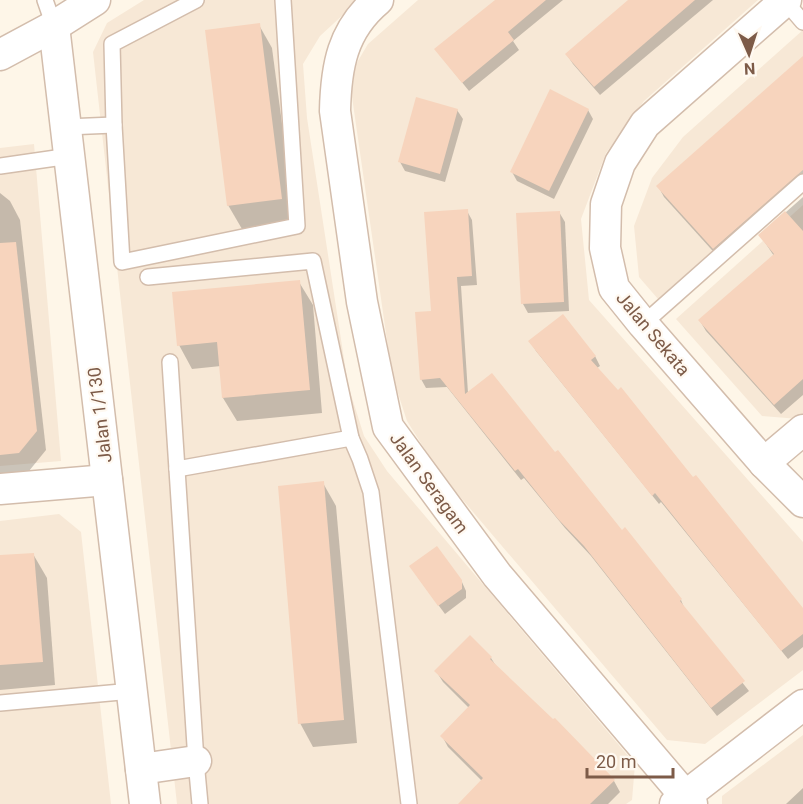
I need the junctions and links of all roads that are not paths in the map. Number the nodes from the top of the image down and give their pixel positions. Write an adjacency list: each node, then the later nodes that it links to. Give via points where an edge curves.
1 (95, 0): 6 (street)
2 (196, 0): 8 (lane, via 112,44)
3 (283, 0): 8 (lane, via 297,226 122,262)
4 (378, 0): 27 (street, Jalan Seragam, via 351,30 336,82 335,111 362,302 388,427 497,575)
5 (791, 8): 13 (street, Jalan Sekata, via 645,124 620,164 606,204 604,248 614,288)
6 (50, 13): 7 (street); 9 (street, Jalan 1/130)
7 (0, 55)
8 (114, 125): 9 (lane)
9 (68, 142): 10 (lane); 19 (street, Jalan 1/130)
10 (0, 166)
11 (803, 182): 13 (lane)
12 (148, 278): 16 (lane, via 313,261)
13 (643, 324): 17 (street, Jalan Sekata)
14 (170, 362): 18 (lane)
15 (803, 430): 17 (street)
16 (351, 438): 18 (lane); 30 (lane, via 371,492)
17 (764, 463): 21 (street, Jalan Sekata)
18 (177, 469): 25 (lane)
19 (108, 480): 20 (street); 22 (street, Jalan 1/130)
20 (0, 489)
21 (803, 502)
22 (132, 691): 23 (lane); 26 (street, Jalan 1/130)
23 (0, 703)
24 (803, 705): 27 (street)
25 (196, 761): 26 (street); 29 (lane)
26 (141, 769): 28 (street, Jalan 1/130)
27 (684, 802)
28 (145, 804)
29 (200, 804)
30 (409, 804)

